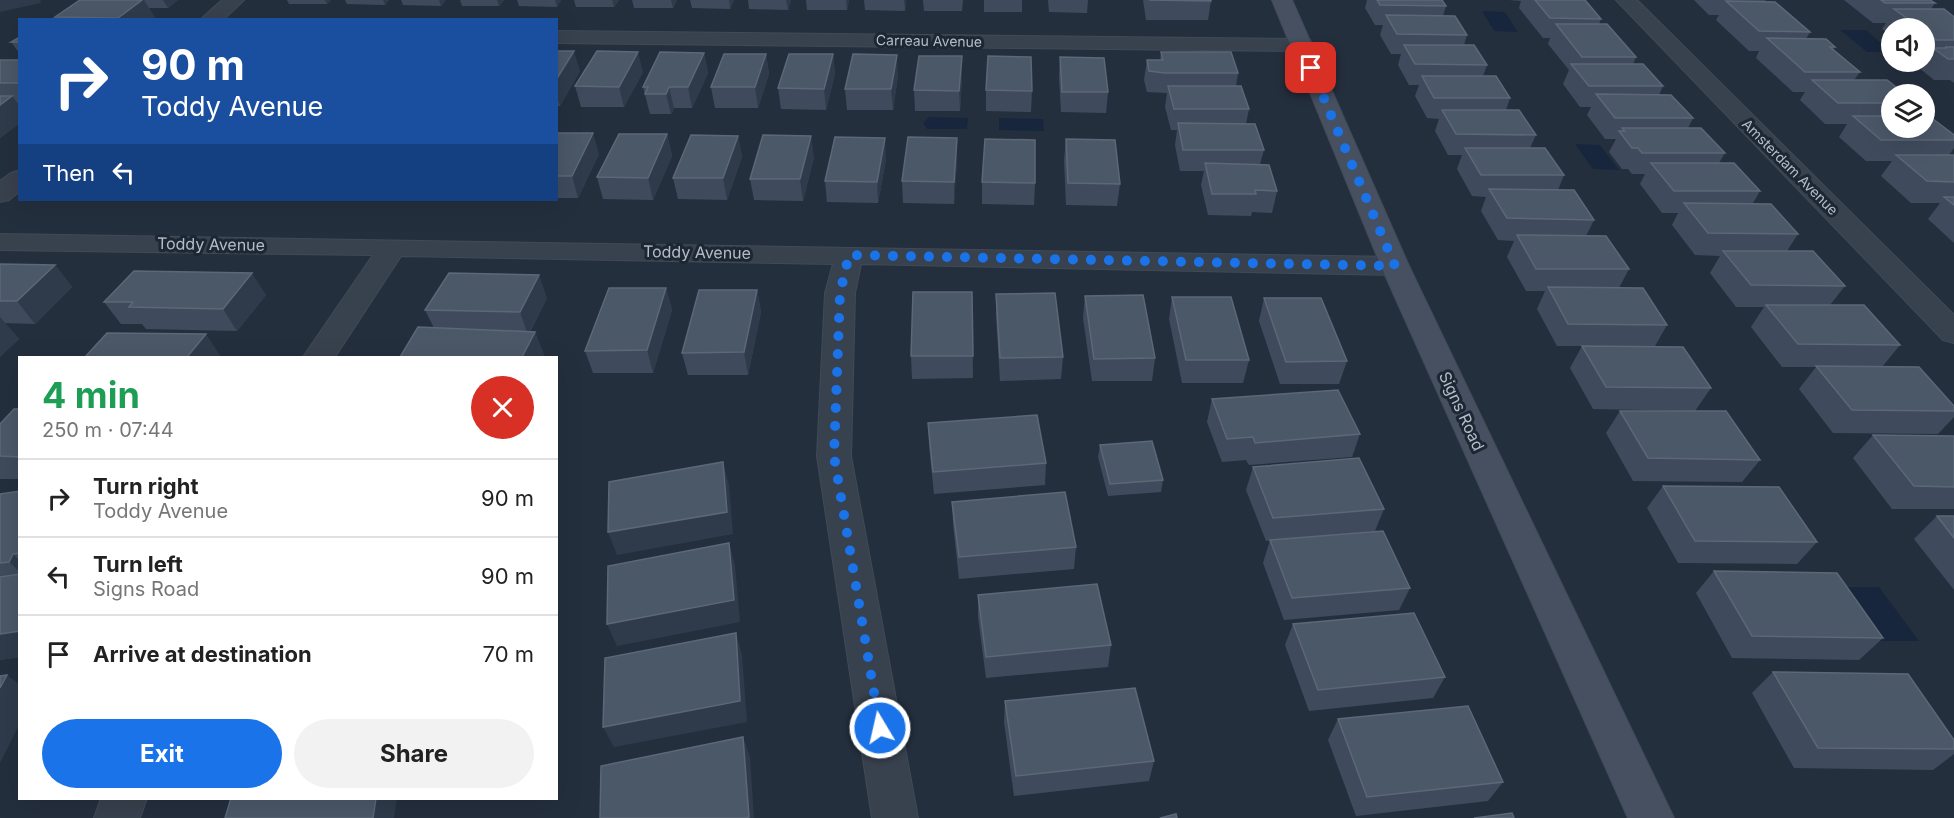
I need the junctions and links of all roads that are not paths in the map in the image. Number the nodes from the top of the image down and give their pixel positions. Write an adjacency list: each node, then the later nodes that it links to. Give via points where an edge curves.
1 (234, 0): 4 (street)
2 (1282, 0): 6 (street, Signs Road)
3 (1626, 0): 13 (street, Amsterdam Avenue)
4 (212, 18)
5 (558, 37): 6 (street, Carreau Avenue)
6 (1302, 45): 12 (street, Signs Road)
7 (18, 180): 8 (street)
8 (0, 194)
9 (0, 242): 10 (street, Toddy Avenue)
10 (393, 247): 11 (street, Toddy Avenue); 14 (street)
11 (849, 255): 12 (street, Toddy Avenue); 17 (street, via 840,293 834,456)
12 (1395, 266): 18 (street, Signs Road)
13 (1954, 333)
14 (320, 356)
15 (123, 800): 16 (street)
16 (117, 818)
17 (895, 818)
18 (1651, 818)

